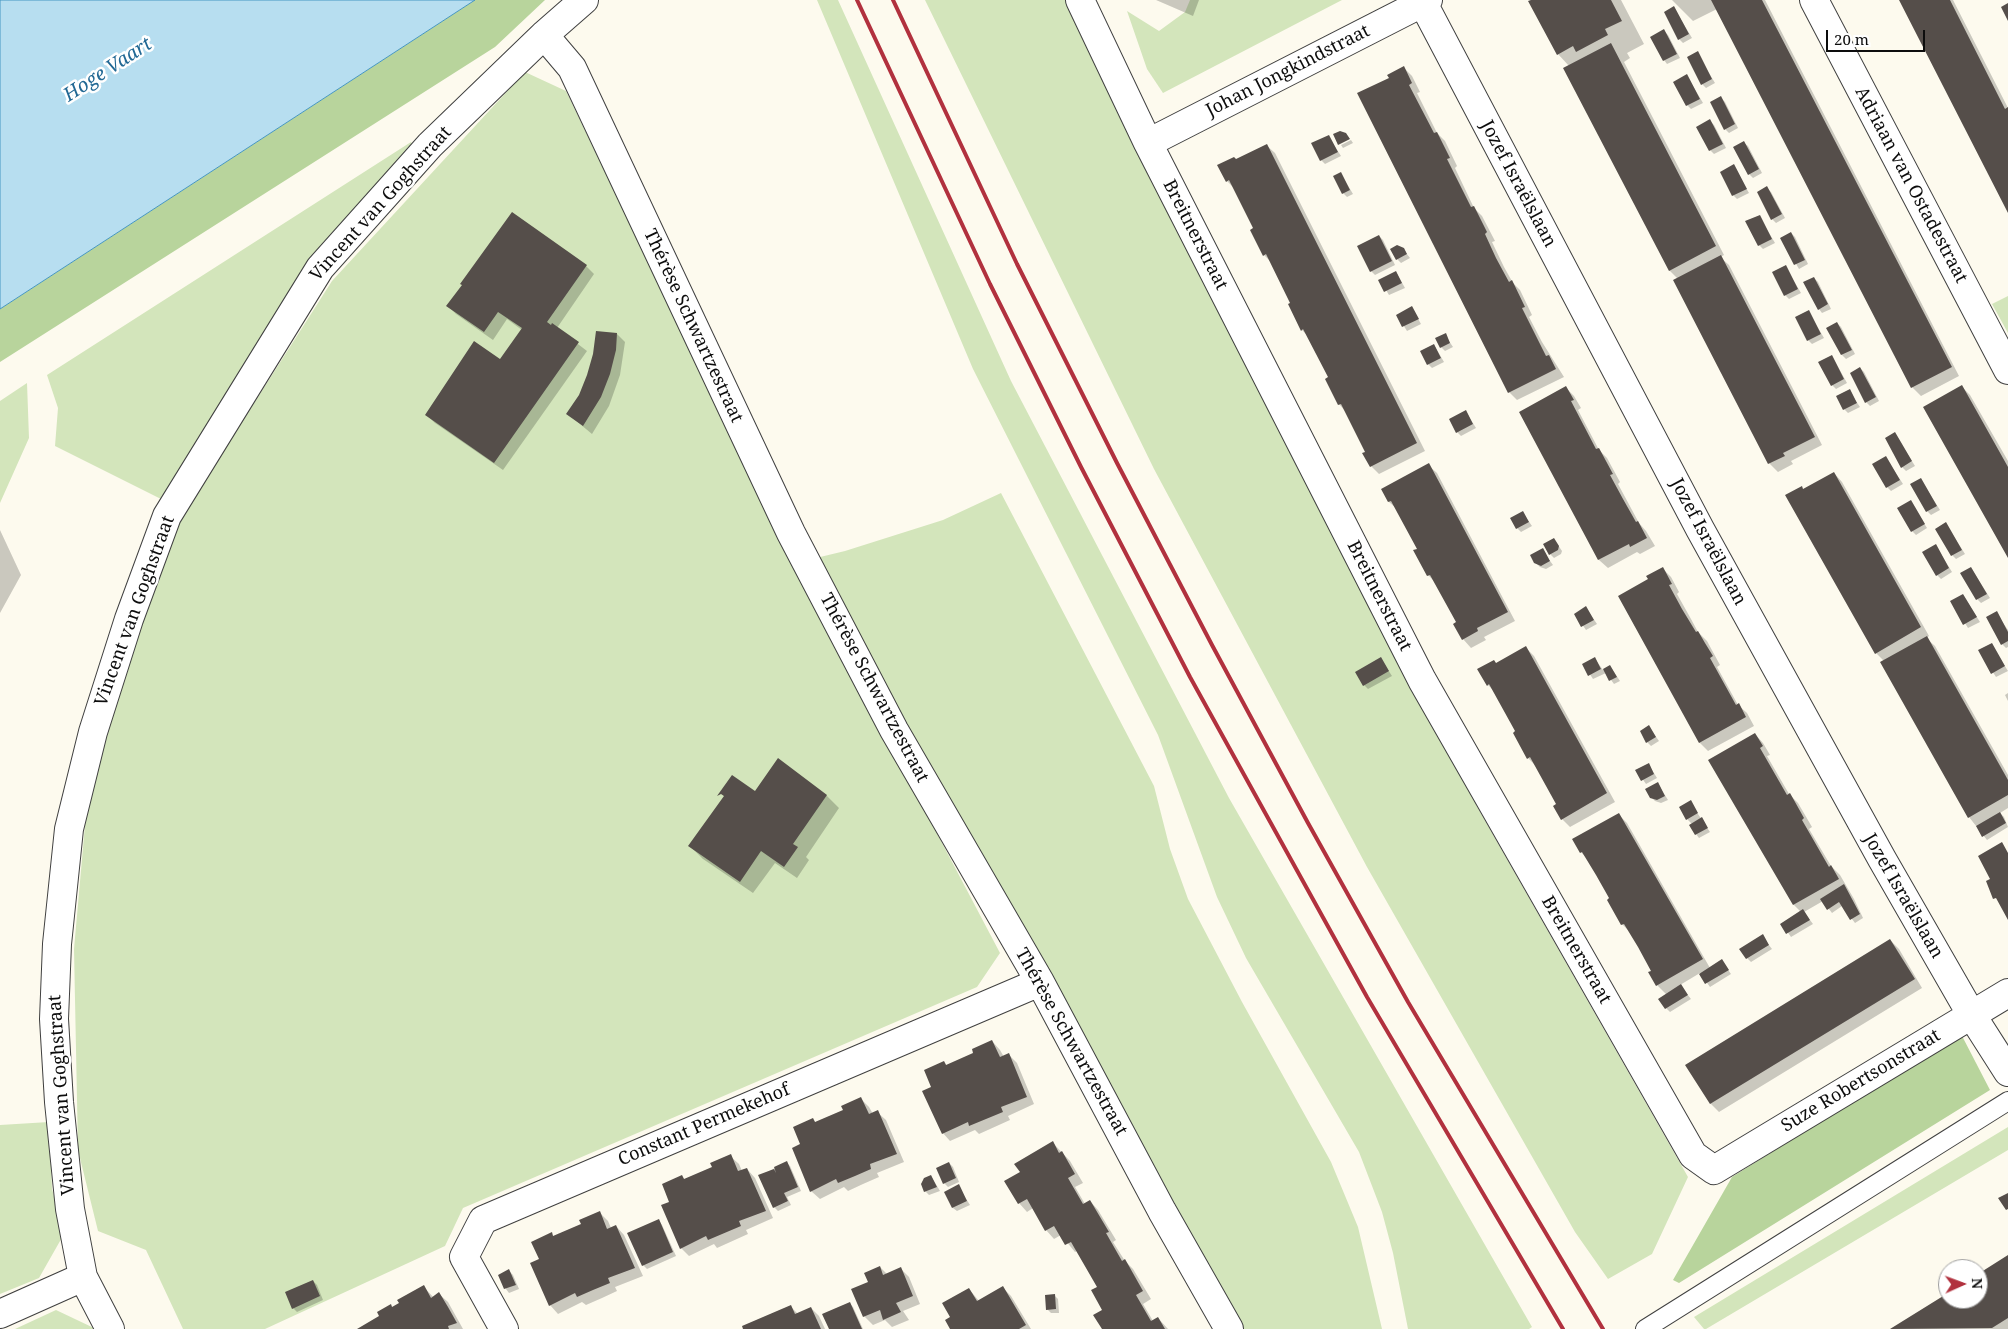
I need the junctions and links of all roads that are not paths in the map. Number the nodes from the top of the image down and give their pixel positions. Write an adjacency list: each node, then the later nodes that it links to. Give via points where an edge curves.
1 (584, 0): 5 (street, Vincent van Goghstraat)
2 (1080, 0): 6 (street, Breitnerstraat)
3 (1814, 0): 7 (street, Adriaan van Ostadestraat)
4 (1425, 1): 6 (street, Johan Jongkindstraat); 10 (street, Jozef Israëlslaan, via 1700,529 1884,864)
5 (544, 35): 8 (street, Thérèse Schwartzestraat, via 572,68 808,566 894,730); 14 (street, Vincent van Goghstraat, via 430,145 320,268 167,516 129,619 93,732 68,829 54,1019 70,1209)
6 (1148, 143): 13 (street, Breitnerstraat, via 1422,680 1693,1155)
7 (2008, 370)
8 (1040, 982): 17 (street, Constant Permekehof, via 483,1220 464,1258); 18 (street, Thérèse Schwartzestraat)
9 (2008, 993): 10 (street, Suze Robertsonstraat)
10 (1971, 1014): 11 (street, Jozef Israëlslaan); 13 (street, Suze Robertsonstraat)
11 (2008, 1072)
12 (2008, 1101): 19 (lane)
13 (1714, 1170)
14 (82, 1277): 15 (street); 16 (street, Vincent van Goghstraat)
15 (0, 1314)
16 (110, 1329)
17 (504, 1329)
18 (1229, 1329)
19 (1645, 1329)

